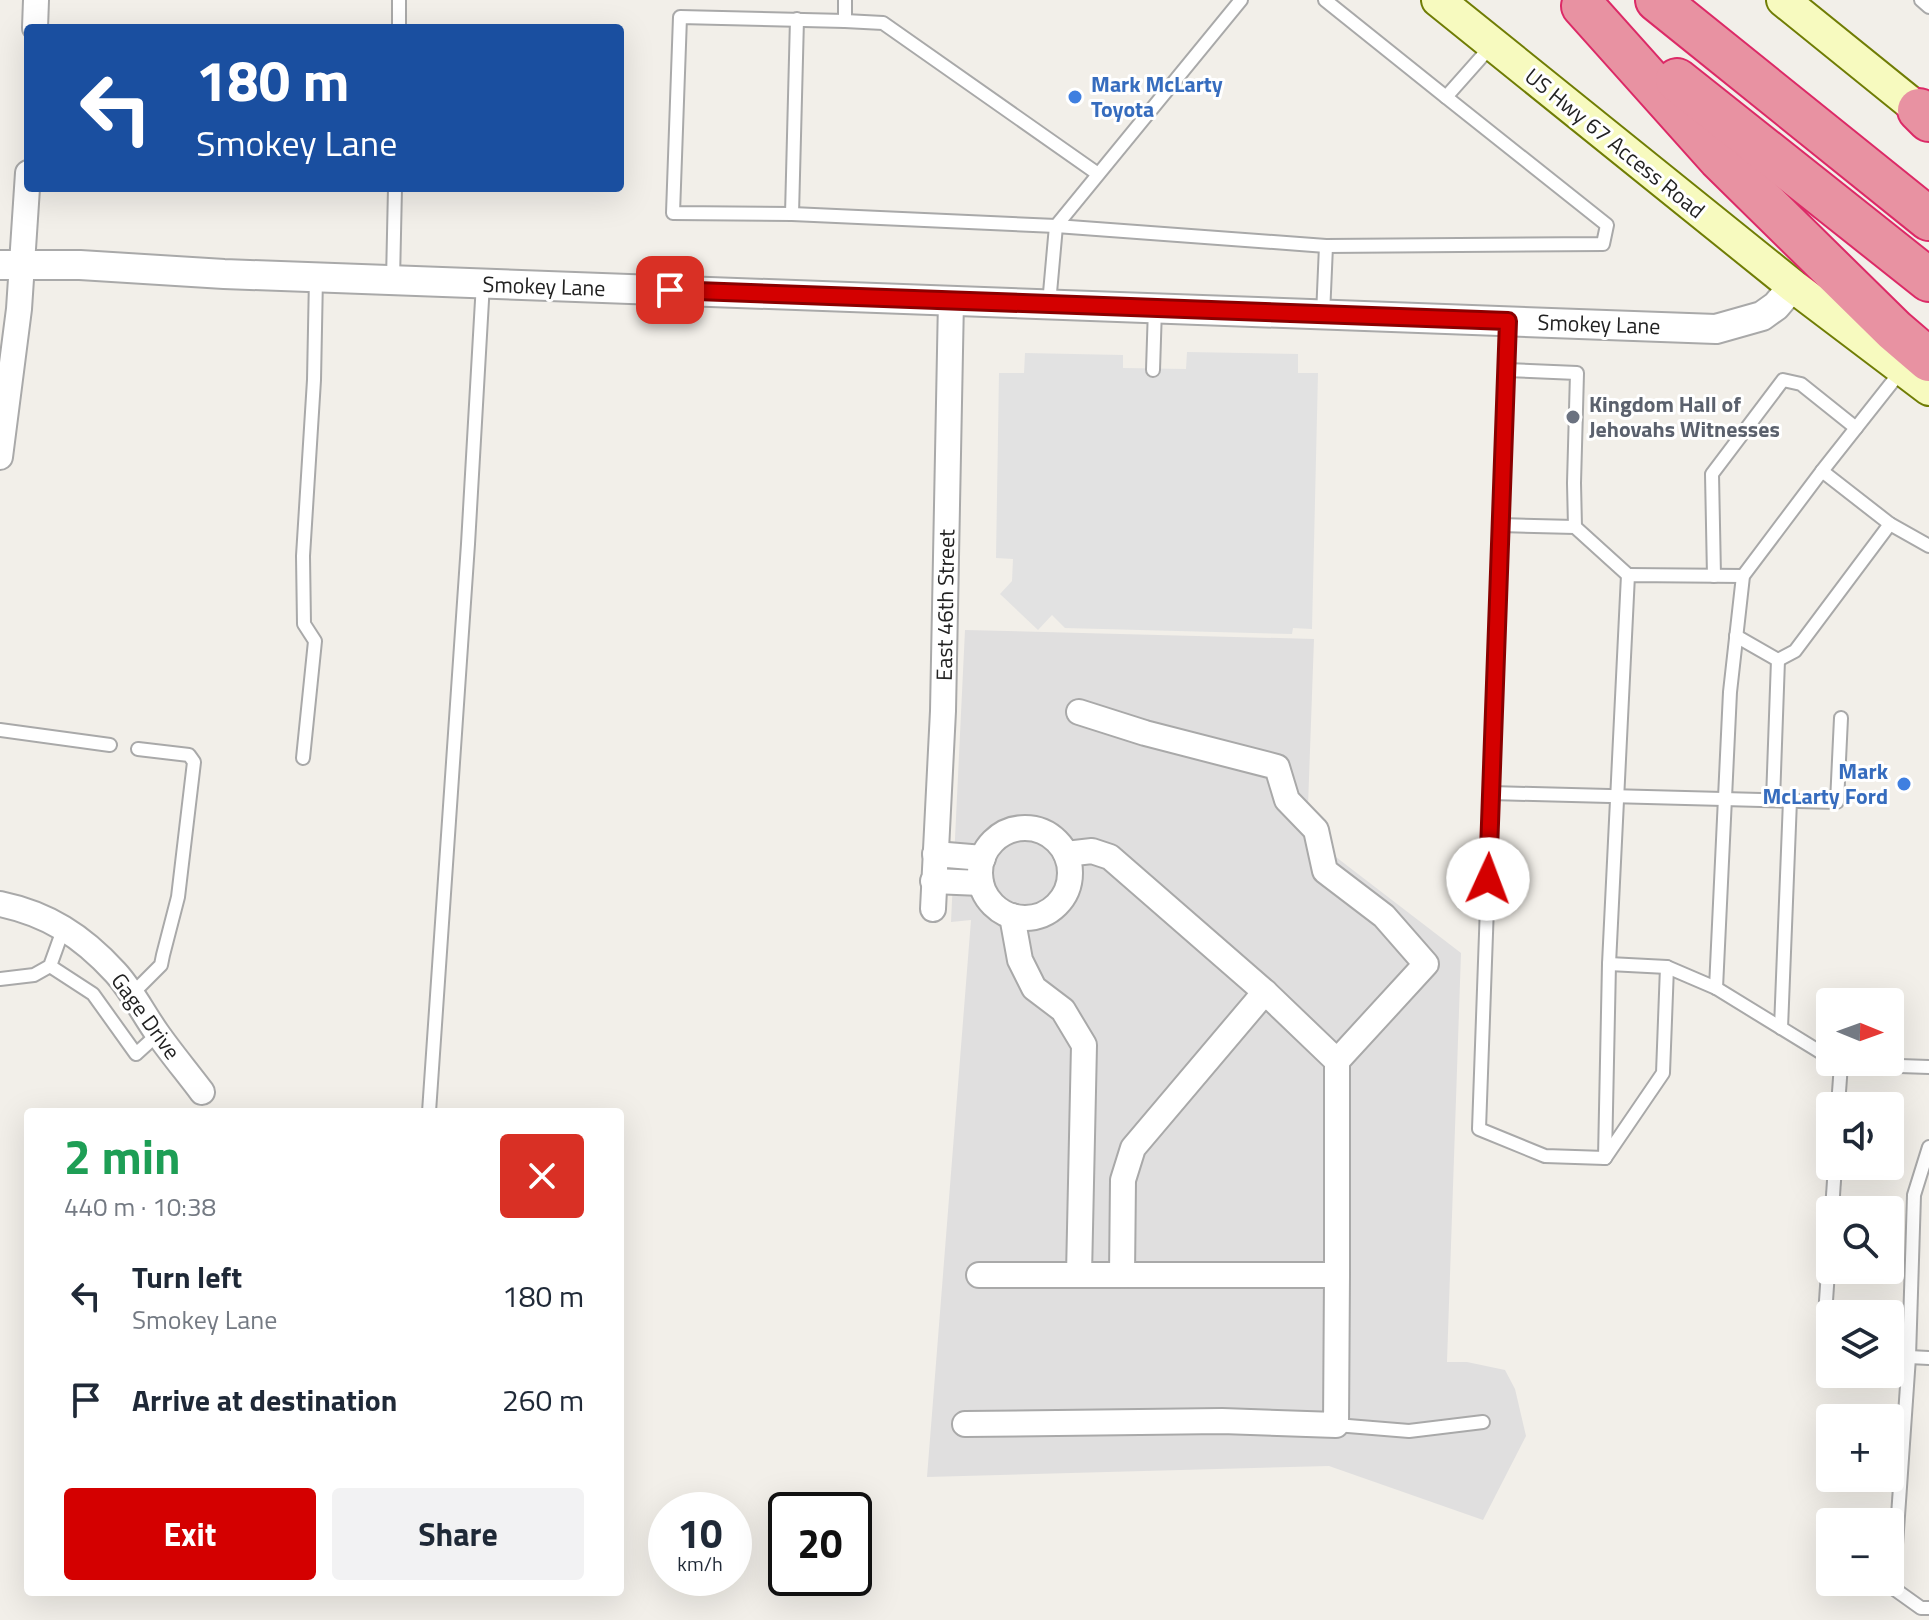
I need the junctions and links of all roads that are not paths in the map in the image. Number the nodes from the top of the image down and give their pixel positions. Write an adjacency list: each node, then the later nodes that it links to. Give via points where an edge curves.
1 (36, 0): 14 (street)
2 (399, 0): 15 (lane)
3 (845, 0): 13 (lane)
4 (1241, 0): 19 (lane)
5 (1325, 0): 17 (lane)
6 (1438, 0): 16 (main road, US Hwy 67 Access Road)
7 (1657, 0): 23 (highway)
8 (1783, 0): 18 (main road)
9 (1921, 0): 11 (lane)
10 (1579, 3): 29 (highway); 37 (highway, via 1719,158 1894,330)
11 (1929, 7)
12 (797, 19): 13 (lane); 22 (lane); 22 (lane, via 680,17 673,213)
13 (845, 21): 19 (lane, via 883,23)
14 (35, 24)
15 (399, 24)
16 (1493, 44): 17 (lane); 31 (main road, US Hwy 67 Access Road)
17 (1446, 97): 25 (lane, via 1607,225 1603,244)
18 (1927, 116)
19 (1098, 174): 24 (lane)
20 (24, 192): 26 (street)
21 (395, 192): 28 (lane)
22 (792, 214): 24 (lane)
23 (1929, 219)
24 (1056, 226): 25 (lane); 33 (lane)
25 (1326, 246): 35 (lane)
26 (11, 265): 27 (street, Smokey Lane); 40 (street, via 19,309)
27 (316, 277): 28 (street, Smokey Lane); 59 (lane, via 303,556 304,624 315,641)
28 (393, 280): 30 (street, Smokey Lane)
29 (1929, 280)
30 (483, 283): 32 (street, Smokey Lane); 90 (lane)
31 (1793, 286): 36 (street, Smokey Lane, via 1762,316 1716,329); 37 (main road, US Hwy 67 Access Road)
32 (951, 300): 33 (street, Smokey Lane); 65 (street, East 46th Street)
33 (1049, 304): 34 (street, Smokey Lane)
34 (1155, 308): 35 (street, Smokey Lane); 38 (lane)
35 (1323, 315): 36 (street, Smokey Lane)
36 (1508, 321): 39 (lane)
37 (1916, 365): 41 (main road, US Hwy 67 Access Road); 42 (lane)
38 (1153, 370)
39 (1506, 370): 46 (lane); 47 (lane, via 1577,373)
40 (5, 385): 43 (street)
41 (1929, 389)
42 (1856, 428): 44 (lane); 50 (lane, via 1801,384 1783,380 1712,474)
43 (0, 457)
44 (1822, 471): 45 (lane); 51 (lane)
45 (1890, 524): 48 (lane); 53 (lane, via 1795,651)
46 (1500, 525): 47 (lane); 60 (lane)
47 (1575, 527): 49 (lane)
48 (1929, 546)
49 (1628, 575): 50 (lane); 61 (lane)
50 (1714, 576): 51 (lane)
51 (1743, 576): 52 (lane)
52 (1736, 636): 53 (lane); 62 (lane)
53 (1778, 660): 63 (lane)
54 (1079, 712): 86 (street, via 1277,767 1287,800 1316,830 1325,871 1384,916 1426,964)
55 (1841, 718): 64 (lane, via 1837,802)
56 (0, 730): 57 (lane)
57 (110, 745)
58 (138, 749): 82 (lane, via 189,755 194,762 178,897 161,965)
59 (303, 758)
60 (1491, 793): 61 (lane); 92 (lane, via 1479,1129 1545,1156)
61 (1617, 797): 62 (lane); 74 (lane)
62 (1725, 798): 63 (lane); 79 (lane)
63 (1773, 800): 64 (lane)
64 (1790, 800): 83 (lane)
65 (935, 854): 67 (street); 68 (street, East 46th Street)
66 (1066, 854): 67 (street, via 1045,833 1031,828 1001,835); 72 (street, via 1070,868 1064,896 1042,915); 80 (street, via 1092,851 1110,857)
67 (983, 858): 69 (street)
68 (933, 881): 69 (street); 71 (street, East 46th Street)
69 (981, 883): 72 (street, via 993,905)
70 (0, 904): 73 (street, Gage Drive)
71 (933, 909)
72 (1012, 916): 94 (street, via 1020,960 1034,988 1063,1010 1084,1045)
73 (64, 927): 75 (lane); 77 (street, Gage Drive)
74 (1609, 964): 76 (lane); 92 (lane)
75 (50, 966): 78 (lane, via 34,975); 81 (lane)
76 (1667, 967): 79 (lane); 92 (lane, via 1663,1073)
77 (117, 973): 81 (lane); 82 (street, Gage Drive)
78 (0, 979)
79 (1716, 988): 83 (lane)
80 (1265, 992): 86 (street); 95 (street, via 1133,1148 1123,1180)
81 (93, 994): 84 (lane, via 136,1054)
82 (131, 995): 84 (street, Gage Drive)
83 (1781, 1028): 85 (lane)
84 (158, 1034): 89 (street, Gage Drive)
85 (1816, 1049)
86 (1337, 1061): 96 (street)
87 (1904, 1065): 88 (lane)
88 (1929, 1067)
89 (202, 1092)
90 (429, 1108)
91 (1929, 1147): 97 (lane, via 1914,1195)
92 (1605, 1158)
93 (979, 1275): 94 (street)
94 (1079, 1275): 95 (street)
95 (1122, 1275): 96 (street)
96 (1337, 1275): 101 (street)
97 (1909, 1357): 98 (lane); 102 (lane, via 1893,1588)
98 (1929, 1358)
99 (1483, 1422): 101 (lane, via 1409,1431)
100 (965, 1424): 101 (street)
101 (1336, 1425)
102 (1929, 1608)

